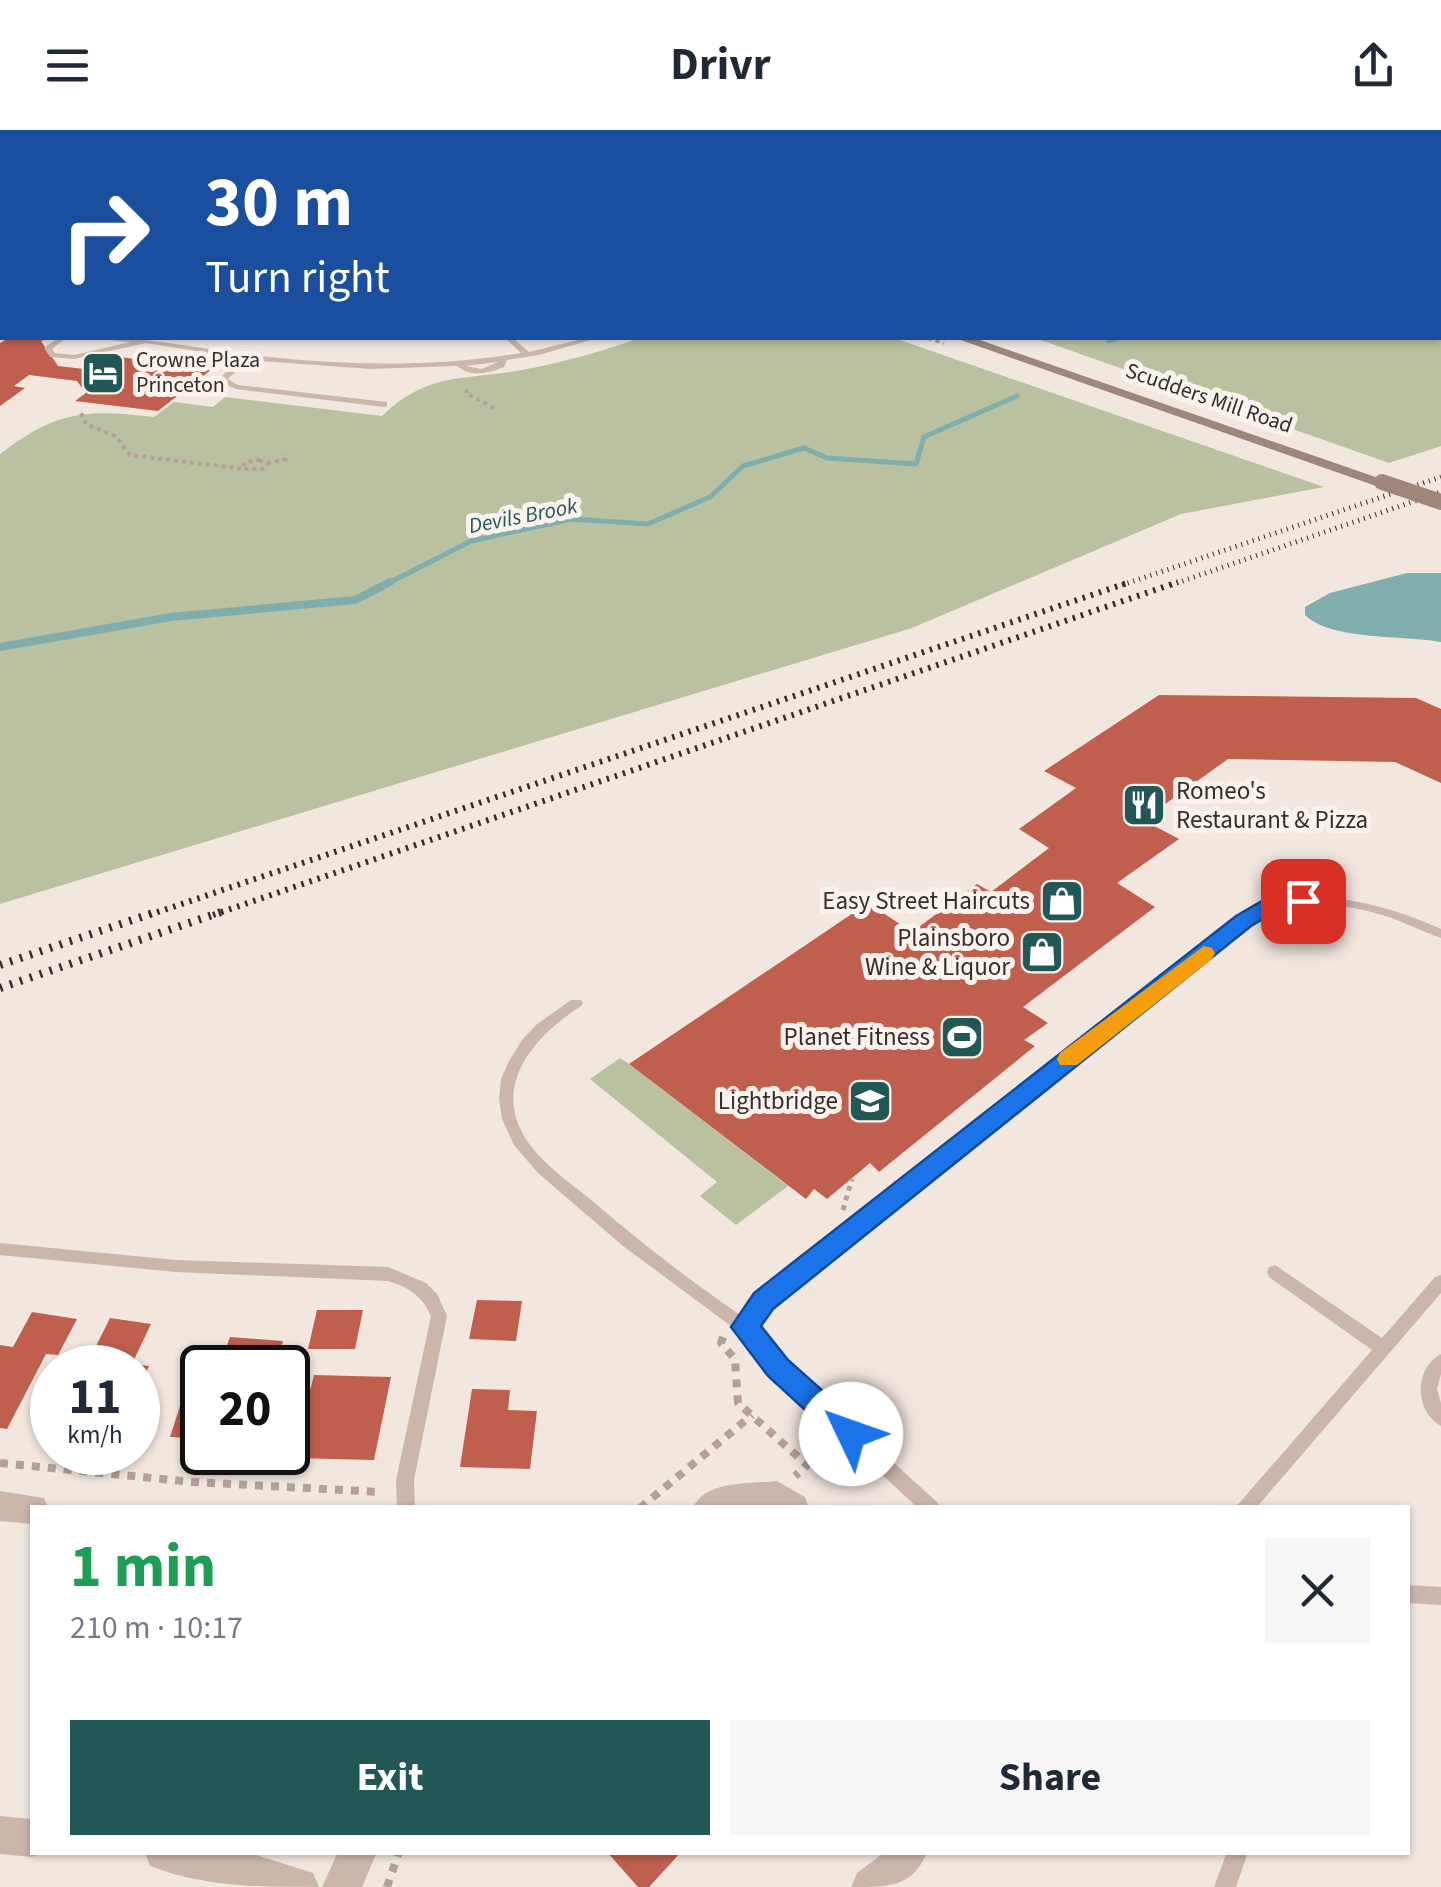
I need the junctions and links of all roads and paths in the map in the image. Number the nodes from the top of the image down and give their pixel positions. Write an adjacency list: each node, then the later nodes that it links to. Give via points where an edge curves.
1 (59, 340): 2 (lane, via 48,348 53,355 74,357)
2 (146, 340)
3 (156, 340): 9 (lane)
4 (511, 340): 8 (lane)
5 (585, 340): 8 (lane)
6 (968, 340): 21 (main road, Scudders Mill Road)
7 (1007, 340): 21 (main road, Scudders Mill Road)
8 (526, 354): 10 (lane)
9 (248, 356): 11 (lane, via 382,366); 13 (lane)
10 (504, 357): 11 (lane); 12 (lane)
11 (459, 363): 12 (lane)
12 (487, 372): 16 (path, via 466,393)
13 (224, 380): 14 (lane); 15 (lane, via 236,387)
14 (198, 386)
15 (384, 404)
16 (496, 408)
17 (81, 413): 20 (path, via 86,424 118,438 130,454)
18 (289, 455): 19 (path)
19 (267, 463): 20 (path, via 260,470); 20 (path, via 250,461)
20 (242, 469)
21 (1390, 479): 22 (main road, Scudders Mill Road); 23 (main road, Scudders Mill Road, bridge)
22 (1441, 490)
23 (1441, 502)
24 (1441, 934): 29 (lane, via 1408,918 1337,901 1269,906 830,1245 764,1301)
25 (576, 1003): 29 (lane, via 530,1037 511,1073 507,1106 519,1141 654,1264)
26 (0, 1249): 34 (lane, via 176,1266 388,1274 418,1283 439,1316)
27 (1275, 1272): 30 (lane)
28 (1441, 1282): 30 (lane)
29 (745, 1327): 38 (lane, via 778,1368)
30 (1382, 1348): 39 (lane)
31 (1441, 1361): 32 (lane, via 1429,1376 1428,1396)
32 (1441, 1418)
33 (0, 1462): 34 (path)
34 (406, 1501)
35 (782, 1502): 36 (path, via 807,1465 752,1415); 37 (street)
36 (644, 1505)
37 (713, 1505)
38 (928, 1505)
39 (1247, 1505)
40 (0, 1506): 41 (street)
41 (30, 1509)
42 (1410, 1594): 43 (lane)
43 (1441, 1596)
44 (0, 1835): 45 (street)
45 (30, 1838)
46 (186, 1855): 51 (street)
47 (357, 1855): 52 (street)
48 (398, 1855): 53 (path)
49 (907, 1855): 54 (street)
50 (1237, 1855): 55 (lane)
51 (299, 1887)
52 (342, 1887)
53 (388, 1887)
54 (871, 1887)
55 (1225, 1887)

